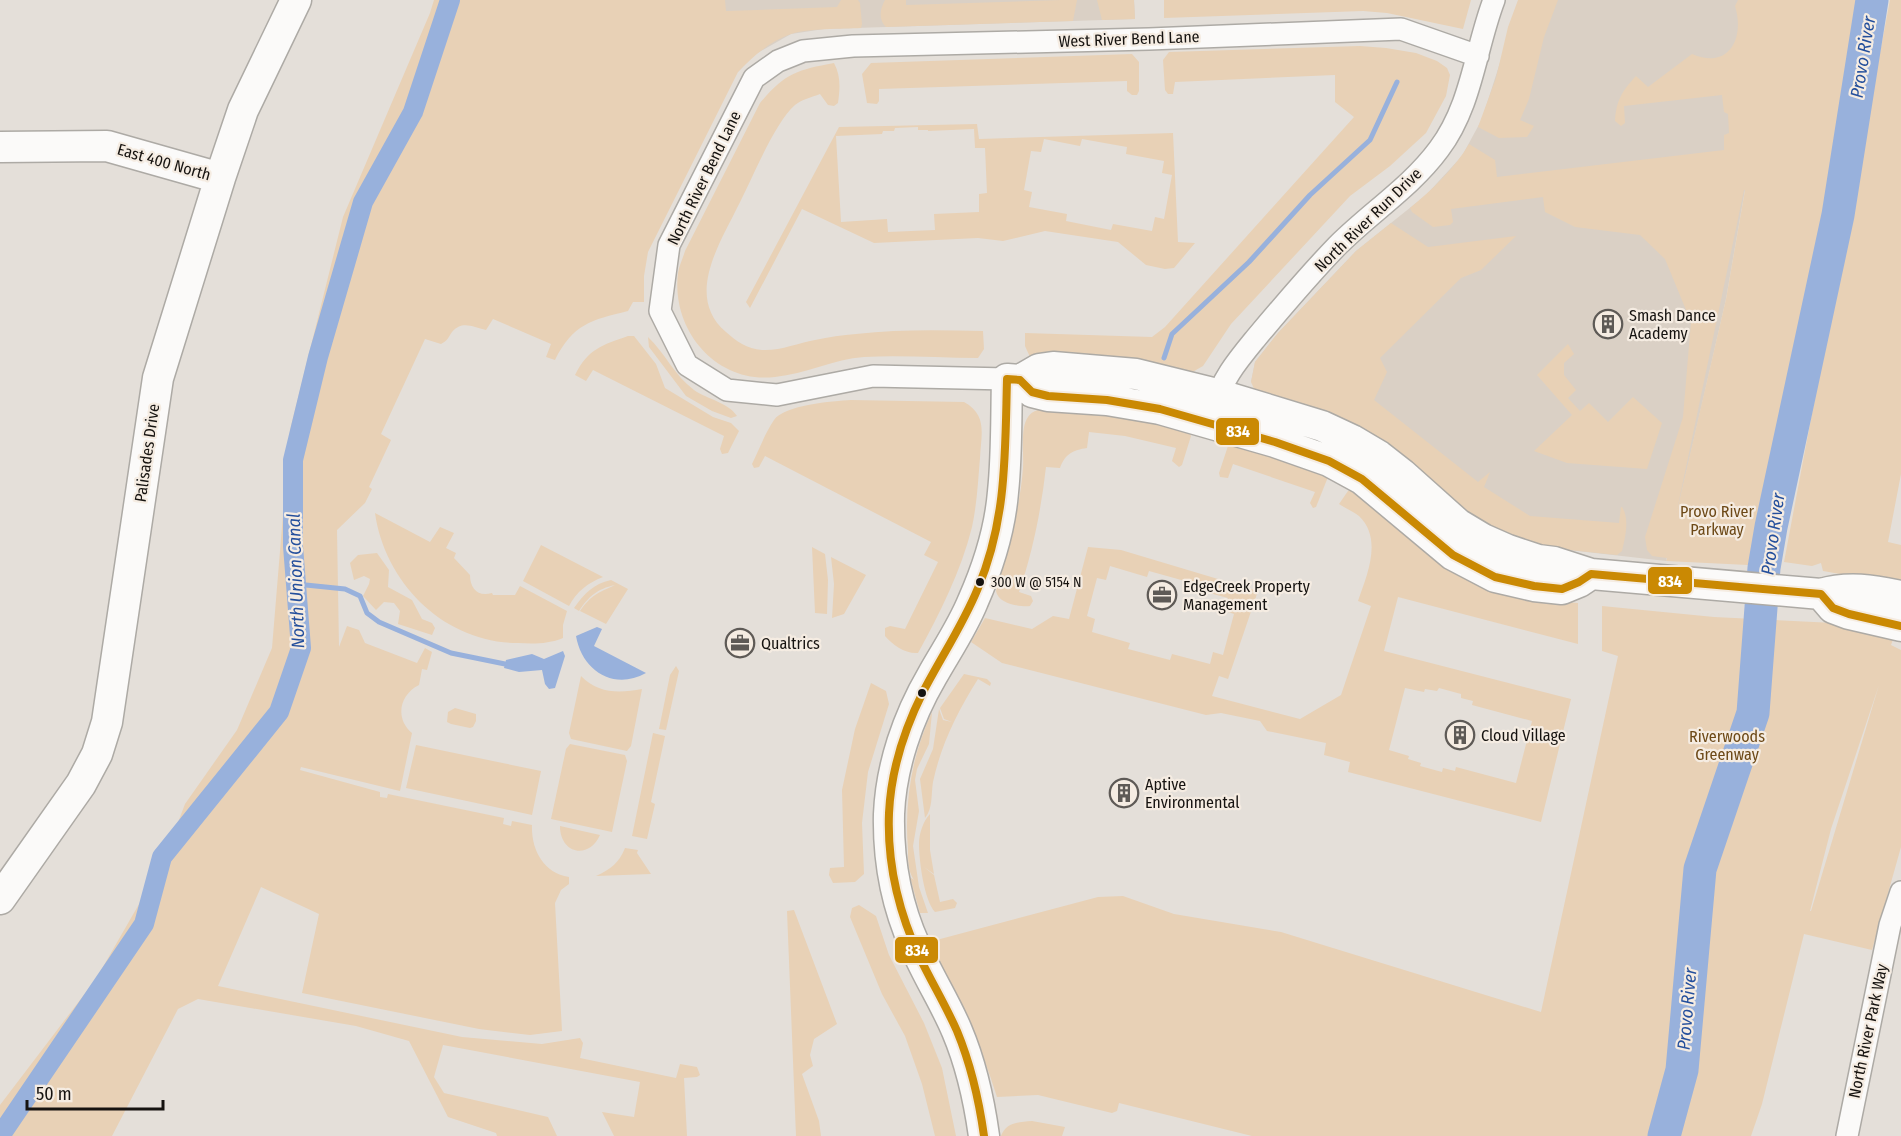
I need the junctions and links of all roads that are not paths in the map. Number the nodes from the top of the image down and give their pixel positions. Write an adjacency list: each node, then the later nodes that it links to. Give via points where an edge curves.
1 (296, 0): 6 (street, Palisades Drive, via 251,90)
2 (1494, 0): 3 (street, North River Run Drive)
3 (1478, 56): 4 (street, West River Bend Lane, via 1401,28 853,46 803,51); 8 (street, North River Run Drive, via 1461,113 1440,148 1414,180 1338,245 1281,307 1228,373)
4 (778, 61): 7 (street, North River Bend Lane, via 753,78 669,245 660,311 687,365 727,390 777,395 873,375)
5 (0, 147): 6 (street, East 400 North, via 107,146)
6 (220, 178): 15 (street, Palisades Drive, via 158,378 107,722 97,754 81,784)
7 (1013, 380): 8 (street, via 1053,367 1136,374); 9 (street, via 1032,392 1048,396 1107,400); 18 (street, via 1003,493 986,569 960,629 906,732 889,811 893,878 902,912 965,1052)
8 (1217, 394): 9 (street, North River Run Drive); 10 (street, via 1311,422 1352,440 1395,468 1458,524 1483,539 1538,560)
9 (1210, 423): 10 (street, via 1305,452 1345,469 1387,498 1453,555 1495,577 1562,589)
10 (1591, 574): 11 (street)
11 (1821, 594): 12 (street, via 1850,588); 13 (street, via 1833,608)
12 (1901, 596)
13 (1901, 626)
14 (1901, 892): 16 (street, North River Park Way, via 1890,925)
15 (0, 899)
16 (1892, 959): 17 (street, North River Park Way)
17 (1853, 1135)
18 (984, 1136)

